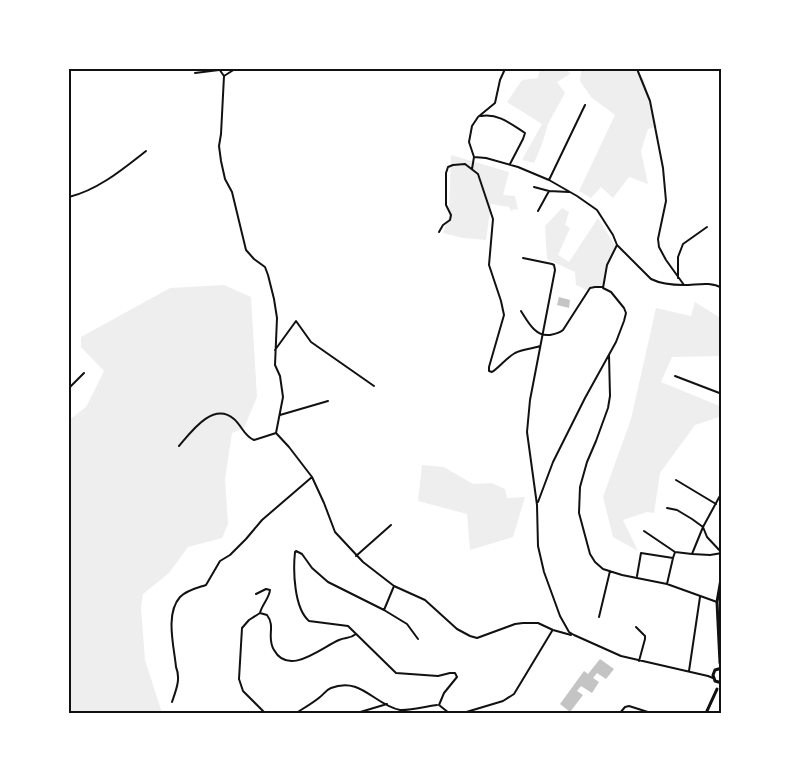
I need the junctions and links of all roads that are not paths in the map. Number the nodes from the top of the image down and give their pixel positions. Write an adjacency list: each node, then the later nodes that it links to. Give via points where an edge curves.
1 (236, 69): 6 (street)
2 (505, 69): 8 (street, via 495,103)
3 (637, 69): 23 (street, via 650,101 664,176 666,201 658,248)
4 (219, 70): 5 (street); 6 (street)
5 (195, 73)
6 (224, 76): 30 (street, via 221,161 246,250 265,267 268,275 277,318)
7 (585, 105): 13 (street)
8 (478, 117): 10 (street, via 469,142); 11 (street, via 493,115 525,133)
9 (146, 151): 17 (street, via 86,192)
10 (474, 157): 11 (street); 12 (street)
11 (510, 164): 13 (street)
12 (472, 169): 20 (street, via 465,164 448,167 445,195 451,215); 29 (street, via 478,174 493,215 489,265 504,312 489,371 495,371 516,352)
13 (549, 180): 16 (street)
14 (534, 187): 15 (street)
15 (549, 190): 16 (street); 18 (street)
16 (572, 192): 21 (street, via 597,210)
17 (69, 197)
18 (538, 211)
19 (707, 227): 23 (street, via 683,244 678,257)
20 (439, 232)
21 (617, 245): 24 (street, via 651,279); 25 (street, via 606,265)
22 (523, 258): 28 (street, via 554,265)
23 (678, 278): 24 (street)
24 (684, 285): 26 (street)
25 (603, 288): 28 (street, via 590,288 561,332); 31 (street, via 626,313)
26 (722, 288)
27 (521, 311): 28 (street)
28 (543, 336): 29 (street)
29 (540, 346): 45 (street, via 527,422)
30 (275, 350): 34 (street, via 296,321 311,342); 38 (street, via 283,397)
31 (609, 355): 45 (street, via 553,462); 54 (street, via 608,408 587,462 579,513 590,554)
32 (84, 373): 35 (street)
33 (675, 376): 36 (street)
34 (374, 386)
35 (69, 388)
36 (722, 394)
37 (328, 400): 38 (street)
38 (280, 415): 39 (street)
39 (276, 433): 40 (street, via 254,440 230,416 215,414 200,423); 41 (street)
40 (179, 446)
41 (312, 477): 52 (street, via 335,532); 76 (street, via 220,561 206,585 181,596 173,612 179,673)
42 (676, 480): 44 (street)
43 (722, 492): 44 (street)
44 (716, 504): 48 (street)
45 (537, 505): 68 (street, via 537,536 544,572 560,616)
46 (667, 508): 48 (street)
47 (391, 525): 52 (street)
48 (703, 527): 51 (street); 51 (street, via 722,553)
49 (644, 531): 50 (street)
50 (675, 552): 51 (street); 53 (street)
51 (692, 554)
52 (356, 556): 58 (street)
53 (672, 558): 56 (street, via 641,553); 57 (street)
54 (609, 571): 56 (street); 64 (street)
55 (722, 573): 61 (street)
56 (637, 577): 57 (street)
57 (667, 584): 60 (street)
58 (394, 586): 62 (street); 66 (street, via 425,600 457,629 477,638 524,623 538,623)
59 (256, 594): 63 (street, via 270,591)
60 (700, 597): 61 (street); 72 (street)
61 (717, 602): 71 (street)
62 (384, 610): 67 (street, via 328,582 295,551 297,598 304,616 346,626); 69 (street, via 407,624)
63 (260, 613): 67 (street, via 272,622 274,650 288,660 303,660); 79 (street, via 241,630 239,679 243,691)
64 (599, 617)
65 (636, 627): 70 (street, via 645,636)
66 (553, 630): 68 (street); 83 (street, via 514,694)
67 (356, 634): 78 (street, via 396,673 457,674)
68 (574, 635): 70 (street)
69 (418, 639)
70 (639, 661): 72 (street)
71 (720, 667): 73 (street, via 714,672)
72 (689, 672): 73 (street)
73 (715, 680): 74 (street); 75 (street)
74 (722, 683): 75 (street)
75 (717, 689): 86 (street)
76 (172, 702)
77 (387, 704): 78 (street, via 401,710); 80 (street, via 357,687 341,686 327,690); 81 (street)
78 (439, 705): 82 (street)
79 (265, 713)
80 (296, 713)
81 (357, 713)
82 (449, 713)
83 (463, 713)
84 (620, 713): 85 (street, via 628,706)
85 (651, 713)
86 (706, 713)

